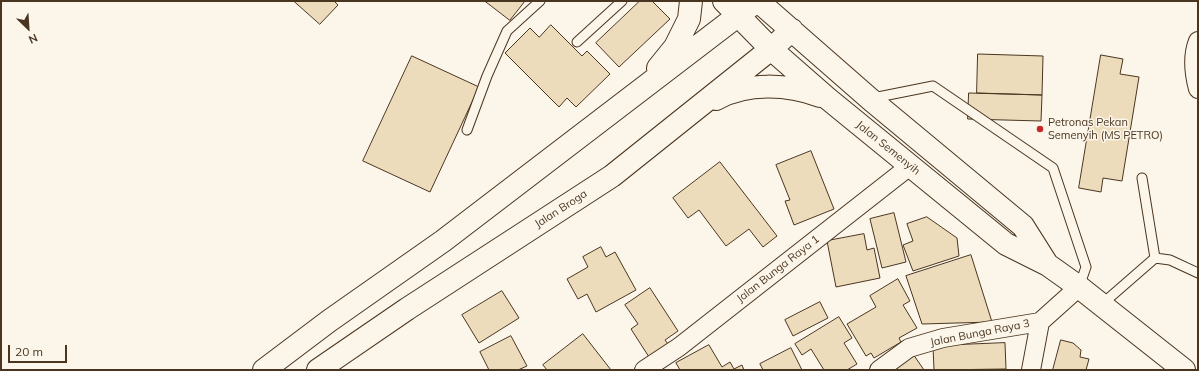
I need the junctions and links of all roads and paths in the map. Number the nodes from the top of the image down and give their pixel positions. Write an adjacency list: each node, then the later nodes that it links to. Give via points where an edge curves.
1 (540, 1): 16 (lane, via 507,31)
2 (622, 1): 9 (lane)
3 (691, 1): 12 (main road, via 689,19 675,47)
4 (724, 1): 6 (main road, Jalan Semenyih)
5 (758, 1): 6 (main road, Jalan Semenyih); 7 (main road, Jalan Semenyih)
6 (735, 20): 10 (main road, Jalan Semenyih); 12 (main road)
7 (792, 30): 10 (main road, Jalan Broga); 14 (main road, Jalan Semenyih)
8 (1198, 41): 11 (street, via 1195,48 1195,76)
9 (577, 42)
10 (771, 49): 13 (main road, Jalan Semenyih); 15 (main road, Jalan Broga)
11 (1198, 89)
12 (638, 92): 25 (main road, via 443,241)
13 (827, 98): 15 (main road, via 792,88 757,86 724,94); 17 (main road, Jalan Semenyih)
14 (870, 99): 20 (main road, Jalan Semenyih, via 1023,226); 22 (lane, via 933,86 1053,168 1086,267)
15 (694, 110): 26 (main road, Jalan Broga, via 612,176)
16 (467, 130)
17 (910, 166): 20 (main road, Jalan Semenyih, via 1006,244); 27 (street, Jalan Bunga Raya 1, via 679,347)
18 (1142, 178): 19 (lane)
19 (1155, 258): 21 (lane, via 1170,260); 23 (lane)
20 (1048, 265): 22 (main road, Jalan Semenyih)
21 (1198, 273)
22 (1079, 287): 23 (main road, Jalan Semenyih); 24 (street)
23 (1101, 305): 30 (main road, Jalan Semenyih)
24 (1040, 322): 28 (street, Jalan Bunga Raya 3, via 943,338 909,348); 29 (street)
25 (264, 370)
26 (318, 370)
27 (644, 370)
28 (879, 370)
29 (1031, 370)
30 (1184, 370)

